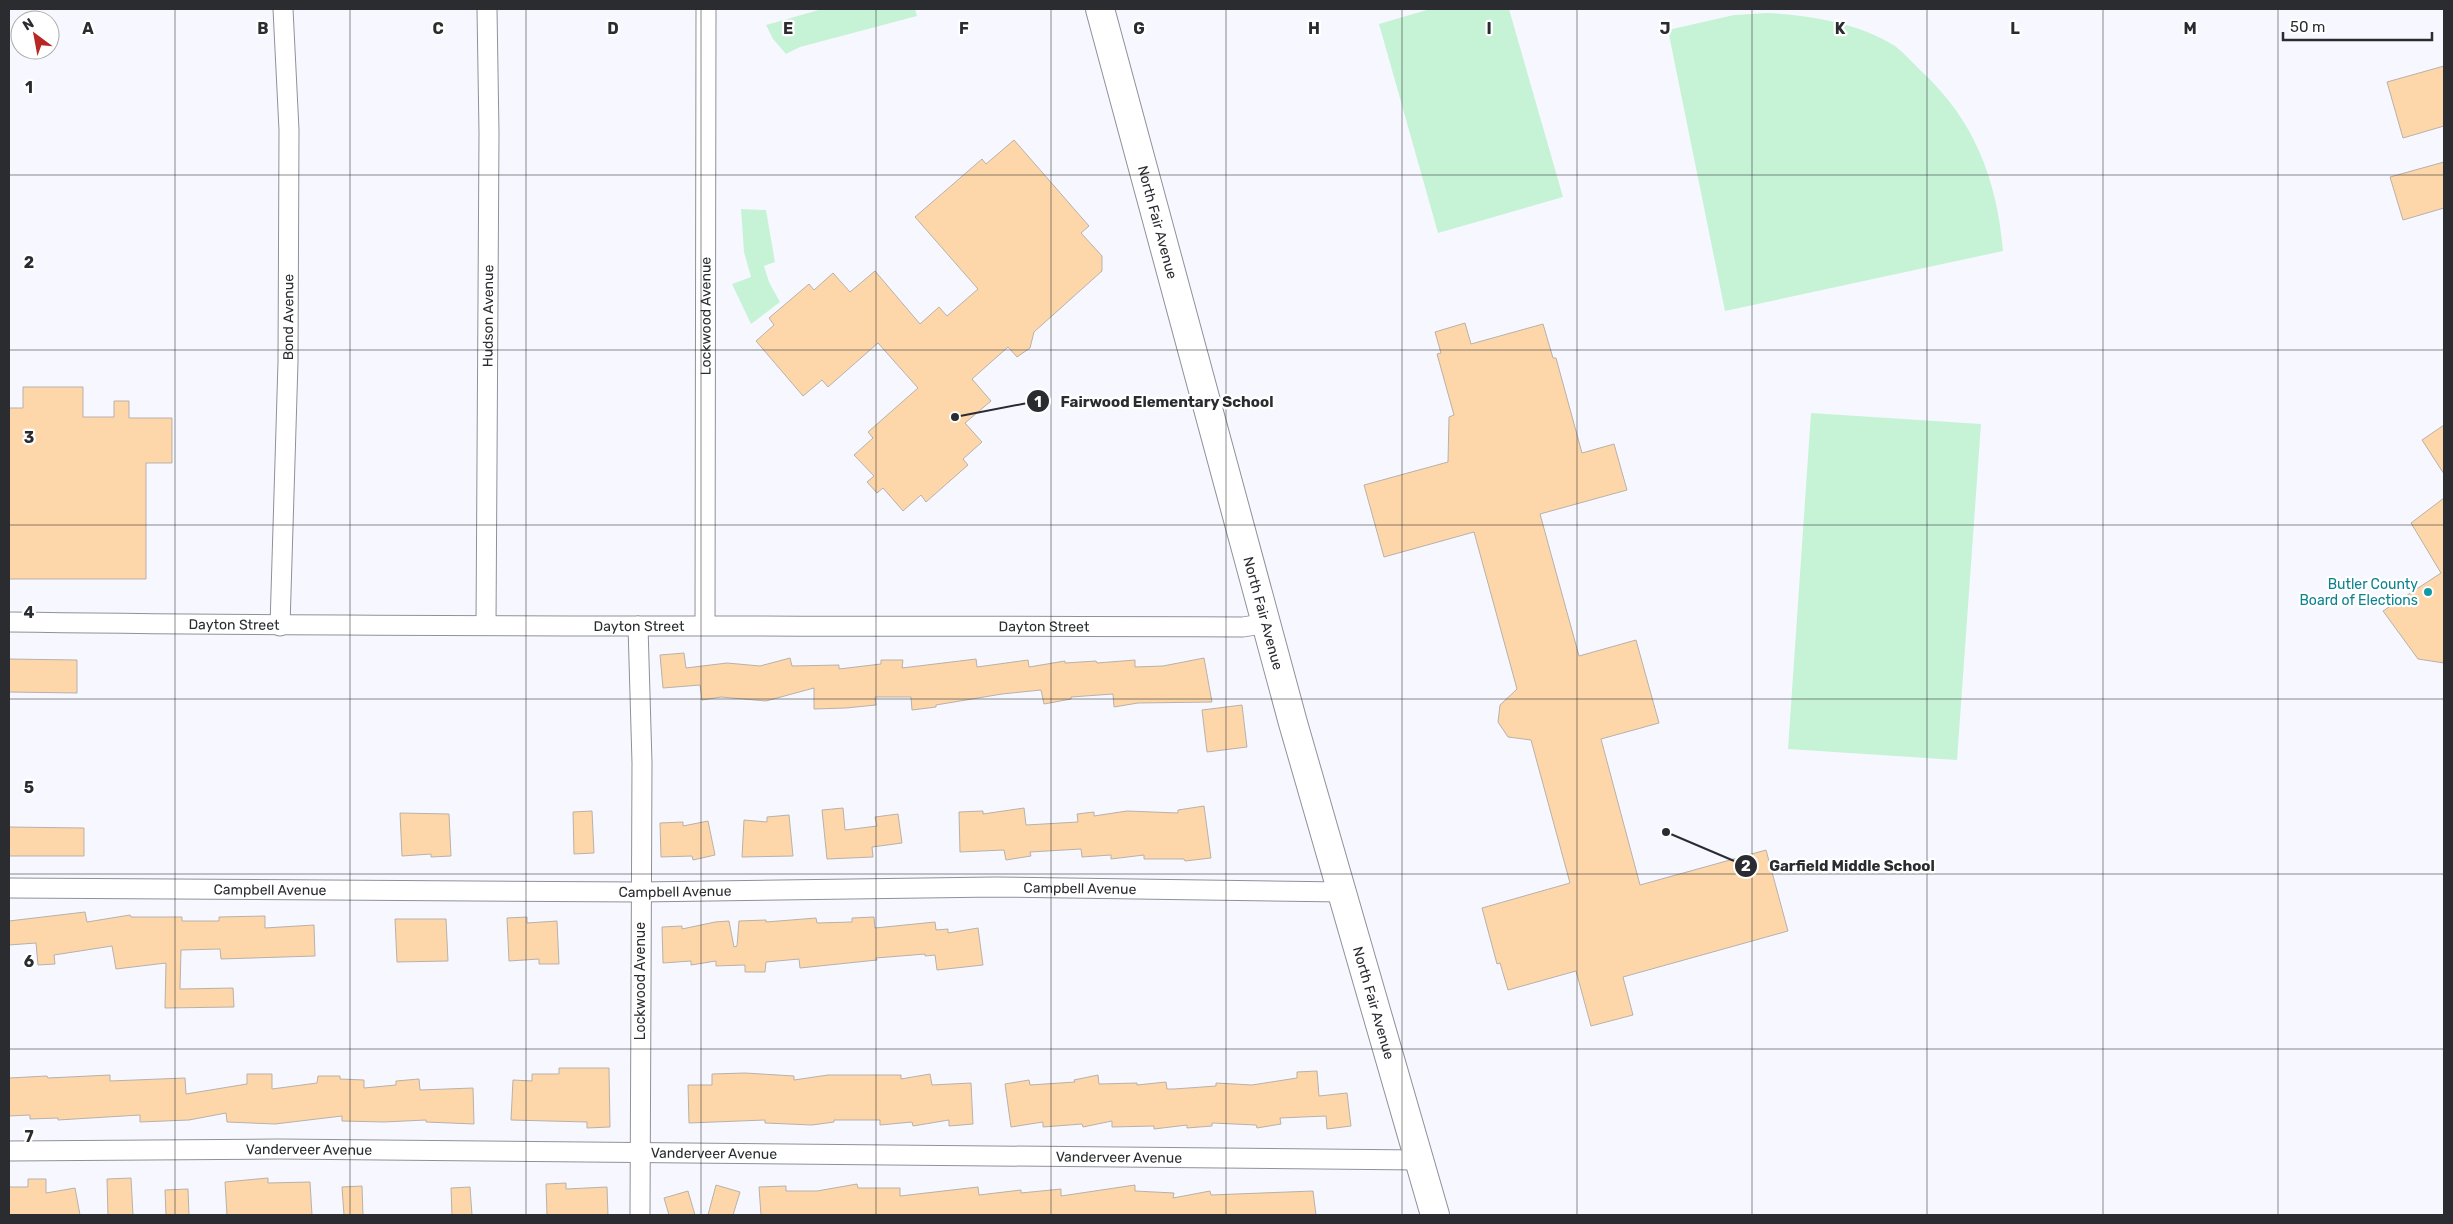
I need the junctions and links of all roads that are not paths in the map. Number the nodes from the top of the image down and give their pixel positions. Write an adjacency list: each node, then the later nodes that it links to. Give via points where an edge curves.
1 (283, 9): 9 (street, Bond Avenue, via 289,130 288,333)
2 (487, 9): 7 (street, Hudson Avenue)
3 (706, 9): 8 (street, Lockwood Avenue)
4 (1100, 9): 6 (street, North Fair Avenue)
5 (9, 622): 9 (street, Dayton Street)
6 (1268, 623): 8 (street, Dayton Street, via 1243,627); 13 (street, North Fair Avenue)
7 (486, 624): 9 (street, Dayton Street); 10 (street, Dayton Street)
8 (705, 625): 10 (street, Dayton Street)
9 (280, 626)
10 (638, 626): 12 (street, Lockwood Avenue, via 642,763)
11 (9, 888): 12 (street, Campbell Avenue)
12 (640, 892): 13 (street, Campbell Avenue, via 995,887); 15 (street, Lockwood Avenue)
13 (1342, 892): 16 (street, North Fair Avenue)
14 (9, 1151): 15 (street, Vanderveer Avenue, via 278,1149)
15 (640, 1154): 16 (street, Vanderveer Avenue); 17 (street, Lockwood Avenue)
16 (1419, 1160): 18 (street, North Fair Avenue)
17 (640, 1215)
18 (1435, 1215)

